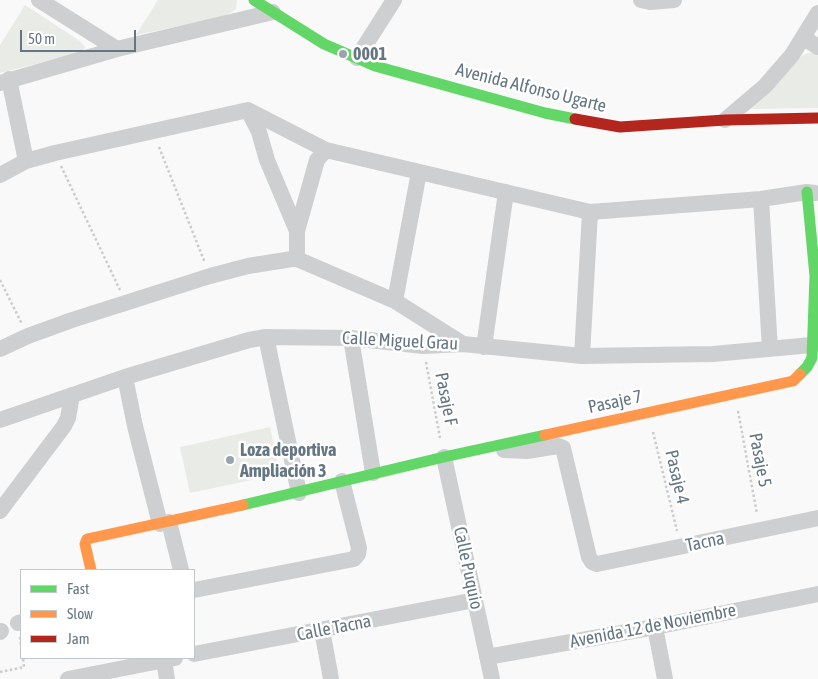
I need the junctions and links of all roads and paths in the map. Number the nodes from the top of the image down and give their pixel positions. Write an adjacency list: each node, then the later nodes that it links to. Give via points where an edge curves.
1 (39, 0): 10 (street)
2 (254, 0): 6 (street, Avenida Alfonso Ugarte)
3 (394, 0): 11 (street)
4 (674, 0): 5 (street)
5 (645, 1)
6 (273, 12): 10 (street); 11 (street, Avenida Alfonso Ugarte, via 324,44)
7 (818, 14): 8 (street)
8 (803, 37): 9 (street); 15 (street, via 765,86)
9 (818, 47)
10 (117, 49): 12 (street)
11 (357, 58): 15 (street, Avenida Alfonso Ugarte, via 545,113 620,127)
12 (4, 81): 19 (street)
13 (248, 110): 16 (street); 17 (street); 26 (street)
14 (818, 118): 15 (street, Avenida Alfonso Ugarte)
15 (725, 120)
16 (154, 131): 18 (street); 28 (path)
17 (326, 150): 20 (street); 26 (street, via 317,160)
18 (56, 154): 19 (street); 30 (path)
19 (26, 161): 21 (street)
20 (419, 172): 22 (street); 31 (street)
21 (0, 175)
22 (506, 192): 25 (street); 38 (street)
23 (812, 193): 24 (street); 36 (street, via 815,276)
24 (761, 199): 25 (street); 40 (street)
25 (590, 212): 41 (street)
26 (297, 231): 27 (street)
27 (297, 259): 28 (street, via 248,266); 31 (street)
28 (210, 276): 30 (street)
29 (0, 280): 32 (path)
30 (125, 302): 32 (street)
31 (396, 302): 35 (street)
32 (28, 336): 39 (street)
33 (266, 337): 34 (street, Calle Miguel Grau); 42 (street, Calle Miguel Grau); 51 (street)
34 (351, 338): 37 (street, Calle Miguel Grau); 49 (street)
35 (463, 344): 37 (street, Calle Miguel Grau); 38 (street, Calle Miguel Grau)
36 (812, 345): 40 (street, Calle Miguel Grau); 43 (street, Pasaje 7, via 812,358 793,381)
37 (423, 346): 48 (path, Pasaje F)
38 (484, 347): 41 (street, Calle Miguel Grau)
39 (0, 349)
40 (770, 349): 41 (street, Calle Miguel Grau, via 713,354)
41 (582, 356)
42 (126, 377): 44 (street, Calle Miguel Grau); 54 (street, via 135,426)
43 (735, 393): 45 (street, Pasaje 7); 55 (path, Pasaje 5)
44 (72, 395): 46 (street, Calle Miguel Grau); 52 (street, via 64,426)
45 (649, 412): 47 (street, Pasaje 7); 56 (path, Pasaje 4)
46 (0, 420)
47 (485, 448): 48 (street, Pasaje 7); 56 (street, Tacna, via 524,451 563,448 592,562 598,564)
48 (444, 457): 49 (street, Pasaje 7); 61 (street, Calle Puquio)
49 (373, 473): 50 (street, Pasaje 7)
50 (342, 481): 51 (street, Pasaje 7); 59 (street, via 359,548 354,559)
51 (299, 493): 54 (street, Pasaje 7)
52 (0, 511)
53 (818, 518): 55 (street, Tacna)
54 (164, 523): 57 (street, Pasaje 7, via 87,539 85,544); 58 (street)
55 (760, 530): 56 (street, Tacna)
56 (681, 547)
57 (91, 569)
58 (181, 569)
59 (195, 590)
60 (818, 594): 62 (street, Avenida 12 de Noviembre)
61 (474, 600): 63 (street, Calle Tacna); 65 (street, Calle Puquio)
62 (654, 627): 65 (street, Avenida 12 de Noviembre); 73 (street)
63 (322, 630): 64 (street, Calle Tacna); 71 (street)
64 (195, 654)
65 (487, 657): 72 (street, Calle Puquio)
66 (23, 659): 68 (path, via 24,667)
67 (169, 659): 69 (street); 70 (street)
68 (0, 672)
69 (68, 679)
70 (168, 679)
71 (331, 679)
72 (492, 679)
73 (665, 679)

